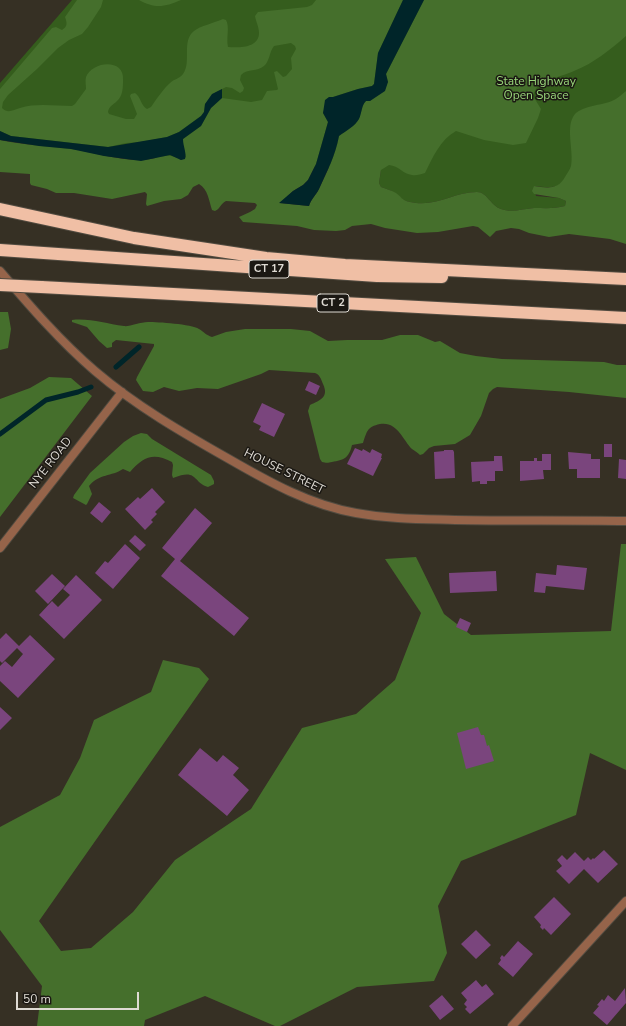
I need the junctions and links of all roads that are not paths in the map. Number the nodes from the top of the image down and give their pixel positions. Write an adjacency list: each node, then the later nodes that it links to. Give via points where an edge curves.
1 (0, 209): 4 (highway, via 134,238 266,258 325,264)
2 (5, 251): 4 (highway, CT 17, via 377,276 463,277)
3 (0, 271): 8 (street, HOUSE STREET, via 65,344)
4 (527, 274): 5 (highway)
5 (626, 279)
6 (0, 285): 7 (highway, CT 2, bridge)
7 (626, 318)
8 (122, 392): 9 (street, HOUSE STREET, via 189,436 253,472 297,495 338,509 369,515 415,518); 10 (street, NYE ROAD)
9 (626, 521)
10 (0, 548)
11 (626, 901): 12 (street)
12 (512, 1026)

